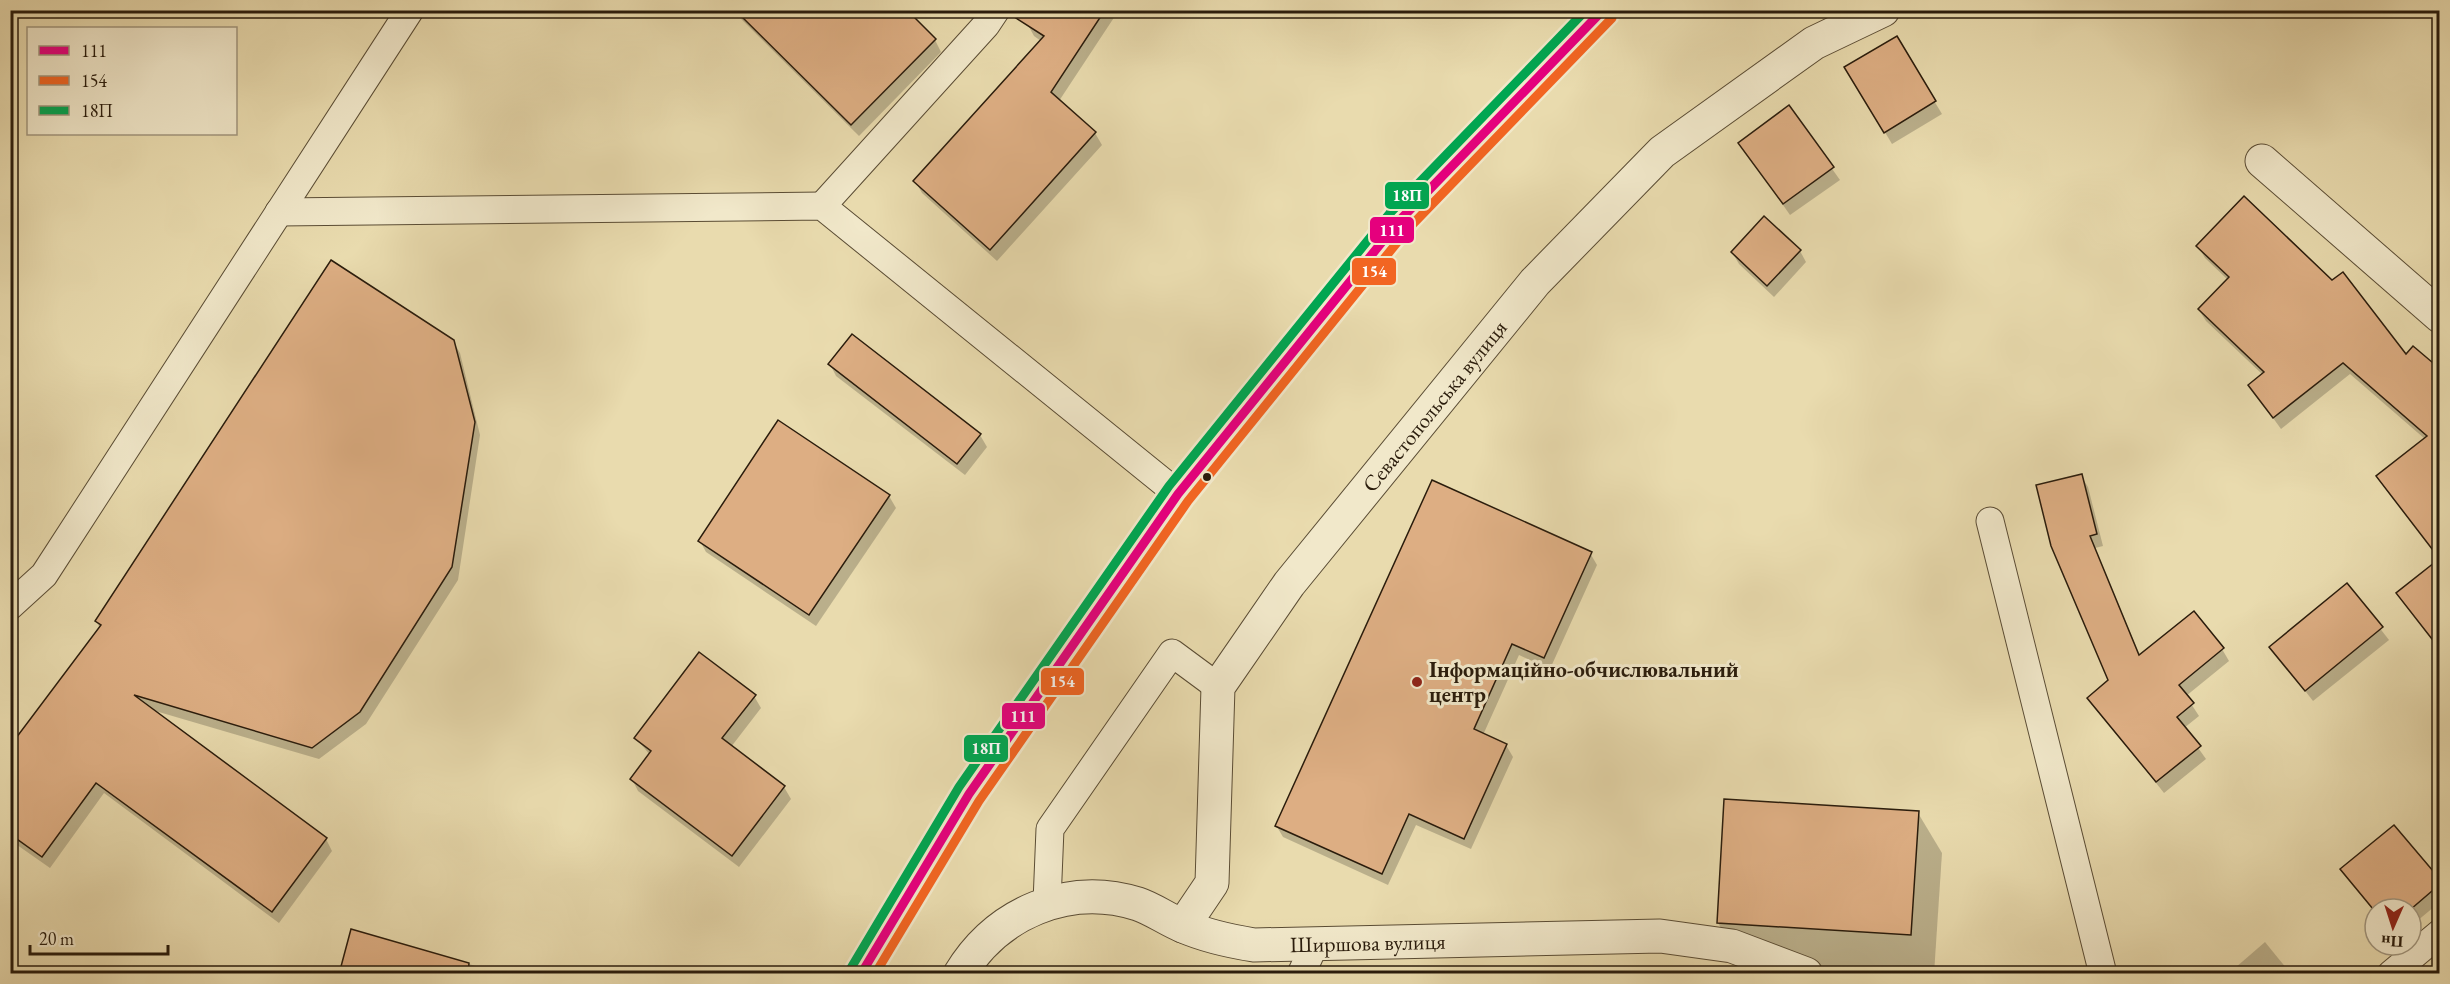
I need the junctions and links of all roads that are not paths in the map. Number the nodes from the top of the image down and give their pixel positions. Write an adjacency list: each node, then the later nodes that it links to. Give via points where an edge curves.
1 (410, 10): 7 (lane)
2 (996, 10): 6 (lane)
3 (1603, 10): 9 (street, via 1399,221)
4 (1883, 10): 12 (street, Севастопольська вулиця, via 1814,43 1662,152 1535,282 1289,584)
5 (2262, 161): 8 (street)
6 (822, 206): 7 (lane); 9 (lane)
7 (279, 212): 11 (lane, via 44,575)
8 (2439, 316)
9 (1178, 494): 17 (street, via 969,794)
10 (1990, 521): 21 (lane)
11 (10, 606)
12 (1218, 687): 13 (lane, via 1172,653 1050,829); 14 (street, via 1212,884)
13 (1047, 902): 14 (street, Ширшова вулиця, via 1079,896 1111,897 1139,904); 18 (street, Ширшова вулиця, via 1006,922 973,953)
14 (1183, 926): 16 (street, Ширшова вулиця, via 1218,939 1254,945)
15 (2439, 933): 22 (lane)
16 (1315, 944): 19 (lane); 20 (street, Ширшова вулиця, via 1660,936 1732,946)
17 (861, 974)
18 (960, 974)
19 (1301, 974)
20 (1806, 974)
21 (2103, 974)
22 (2391, 974)

